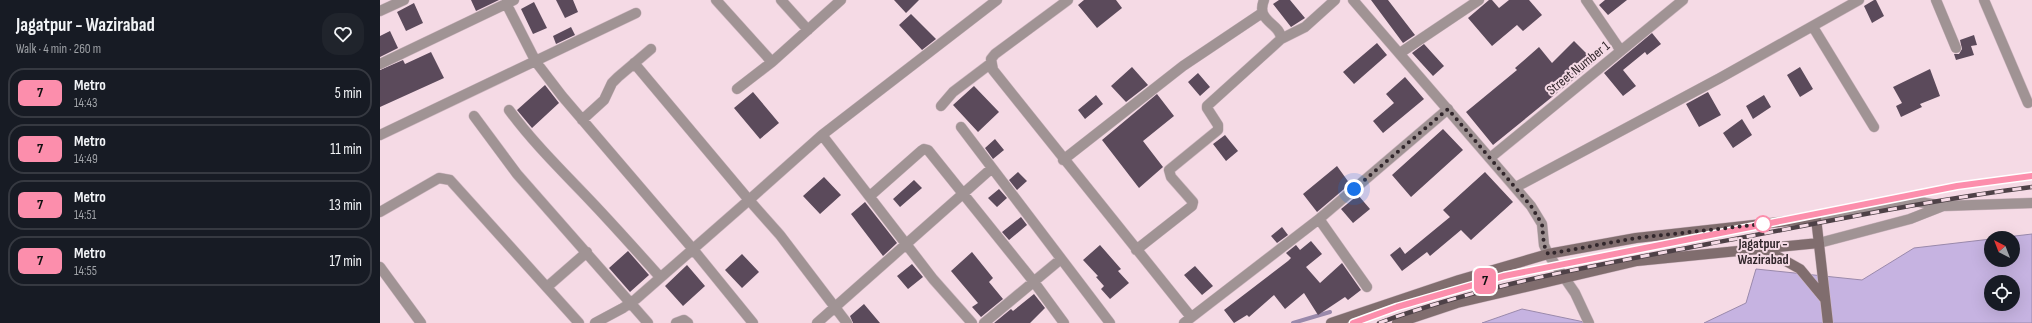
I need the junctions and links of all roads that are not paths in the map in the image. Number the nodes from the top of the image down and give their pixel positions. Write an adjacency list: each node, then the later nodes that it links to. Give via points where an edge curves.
1 (404, 0): 17 (street)
2 (716, 0): 28 (street)
3 (781, 0): 21 (street)
4 (841, 0): 21 (street)
5 (996, 0): 42 (street)
6 (1068, 0): 31 (street, via 995,54)
7 (1264, 0): 19 (street)
8 (1335, 0): 22 (street, via 1306,27)
9 (1353, 0): 26 (street)
10 (1479, 0): 26 (street)
11 (1586, 0): 25 (street)
12 (1683, 0): 25 (street, Street Number 1)
13 (1936, 0): 23 (street)
14 (1984, 0): 33 (street)
15 (1855, 1): 20 (street)
16 (510, 2): 27 (street); 30 (street)
17 (380, 12)
18 (636, 13): 27 (street)
19 (1262, 13): 22 (street); 44 (street, via 1183,66)
20 (1813, 27): 40 (street); 46 (street)
21 (808, 30): 28 (street)
22 (1281, 39): 59 (street, via 1207,106 1218,125 1218,130 1169,170 1171,177 1193,202 1192,206)
23 (1956, 48)
24 (651, 49): 29 (street)
25 (1621, 51): 43 (street, Street Number 1)
26 (1400, 53): 35 (street)
27 (536, 62): 38 (street); 41 (street)
28 (772, 62): 32 (street)
29 (634, 63): 38 (street, via 612,83 604,100); 49 (street)
30 (380, 64)
31 (990, 64): 34 (street, via 953,92); 44 (street, via 997,77)
32 (737, 89)
33 (2028, 103)
34 (941, 106)
35 (1448, 109): 43 (street); 54 (street)
36 (510, 110): 64 (street, via 544,152)
37 (474, 116): 60 (street, via 517,174)
38 (582, 120): 57 (street)
39 (961, 127): 45 (street)
40 (1874, 127)
41 (380, 135)
42 (822, 135): 48 (street); 49 (street)
43 (1490, 158): 46 (street)
44 (1063, 160): 59 (street)
45 (992, 168): 47 (street); 62 (street)
46 (1516, 187): 61 (street, via 1542,224 1544,245)
47 (964, 194): 48 (street, via 932,153 924,149); 56 (street); 66 (street)
48 (870, 196): 56 (street)
49 (749, 200): 57 (street); 71 (street, via 780,235)
50 (2032, 203): 51 (street)
51 (1943, 206): 53 (street, via 1908,200); 55 (street, via 1910,219)
52 (380, 212): 67 (street, via 439,178 450,180)
53 (1816, 218): 55 (main road); 61 (main road, via 1636,238)
54 (1319, 219): 68 (street); 72 (street)
55 (1819, 243): 58 (main road); 69 (main road)
56 (907, 244): 71 (street); 83 (street)
57 (692, 248): 64 (street); 80 (street)
58 (1762, 249): 65 (main road, via 1637,261); 69 (main road, via 1779,256 1800,270)
59 (1136, 250): 72 (street)
60 (587, 252): 67 (street); 70 (street)
61 (1548, 254): 65 (street); 87 (main road, via 1459,280)
62 (1061, 259): 66 (street); 86 (street)
63 (380, 267): 74 (street)
64 (660, 277): 70 (street)
65 (1564, 277): 88 (main road, via 1457,303); 89 (street, via 1575,293)
66 (1034, 282): 84 (street); 85 (street)
67 (547, 287): 75 (street)
68 (1367, 287)
69 (1825, 299): 73 (main road)
70 (631, 302): 76 (street); 77 (street)
71 (835, 308): 81 (street); 82 (street)
72 (1188, 320)
73 (1828, 321)
74 (421, 323)
75 (579, 323)
76 (595, 323)
77 (648, 323)
78 (676, 323): 79 (street, via 684,320)
79 (688, 323)
80 (753, 323)
81 (817, 323)
82 (847, 323)
83 (972, 323)
84 (984, 323)
85 (1064, 323)
86 (1110, 323)
87 (1331, 323)
88 (1397, 323)
89 (1589, 323)

